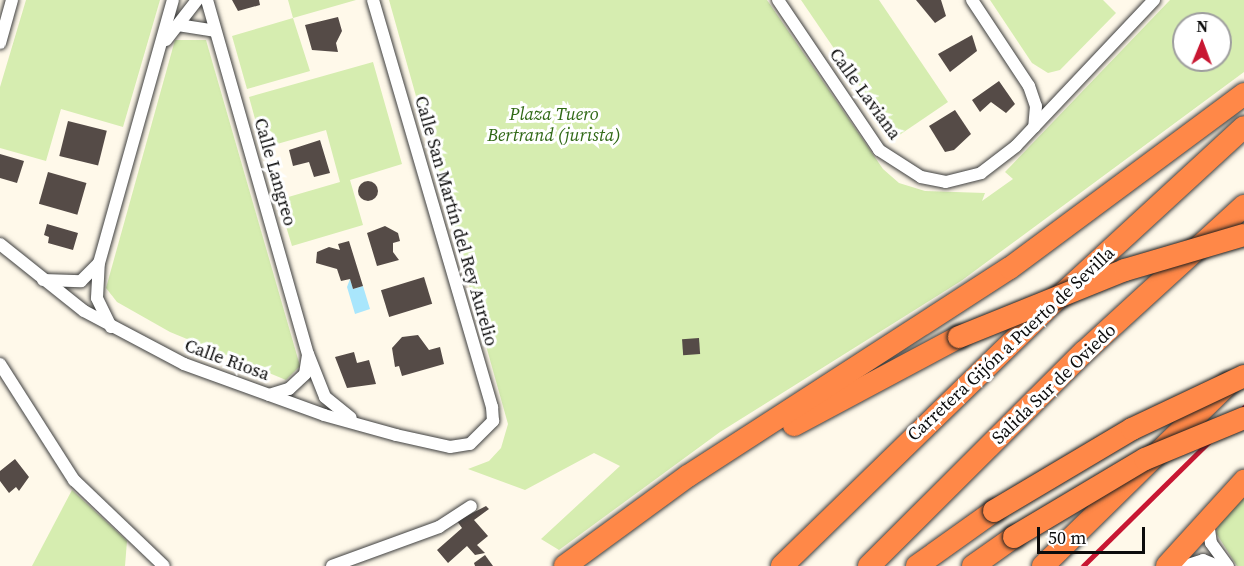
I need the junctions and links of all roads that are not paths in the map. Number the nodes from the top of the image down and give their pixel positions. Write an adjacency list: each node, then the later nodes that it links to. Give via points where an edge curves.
1 (12, 0): 11 (street)
2 (173, 0): 12 (street)
3 (197, 0): 9 (street)
4 (207, 0): 10 (street, Calle Langreo)
5 (373, 0): 29 (street, Calle San Martín del Rey Aurelio, via 492,407 493,421)
6 (778, 0): 14 (street, Calle Laviana, via 879,150 921,177 946,182 981,173)
7 (972, 0): 14 (street, via 1029,86 1036,106)
8 (1154, 0): 14 (street, Calle Laviana)
9 (178, 24): 10 (street); 12 (street)
10 (215, 31): 22 (street, Calle Langreo)
11 (0, 43)
12 (160, 54): 19 (street)
13 (1244, 94): 35 (highway, via 1001,274 688,476)
14 (1034, 127)
15 (1244, 127): 36 (highway, Carretera Gijón a Puerto de Sevilla, via 1037,318)
16 (1244, 206): 37 (highway, Salida Sur de Oviedo, via 1084,352)
17 (1244, 235): 35 (highway, bridge, via 1125,270 959,337 760,443)
18 (0, 245): 20 (street, Calle Riosa)
19 (99, 262): 20 (street, via 81,281); 21 (street, via 97,298)
20 (38, 278): 21 (street, Calle Riosa)
21 (113, 329): 26 (street, Calle Riosa, via 184,364)
22 (309, 354): 26 (street, via 305,374 289,389); 28 (street, Calle Langreo, via 326,397)
23 (0, 364): 33 (street, via 74,480)
24 (1244, 368): 40 (highway, via 1162,454)
25 (1244, 376): 38 (highway, bridge, via 1132,429 994,511)
26 (269, 394): 28 (street, Calle Riosa)
27 (1244, 418): 39 (highway, bridge, via 1145,459)
28 (362, 425): 29 (street, Calle Riosa, via 450,447)
29 (470, 444)
30 (1244, 481): 32 (highway)
31 (471, 506): 34 (street, via 439,527)
32 (1208, 522): 41 (highway); 44 (street, via 1211,543)
33 (164, 566)
34 (335, 566)
35 (567, 566)
36 (782, 566)
37 (869, 566)
38 (917, 566)
39 (973, 566)
40 (1043, 566)
41 (1167, 566)
42 (1185, 566): 43 (street, via 1203,560)
43 (1218, 566)
44 (1228, 566)

